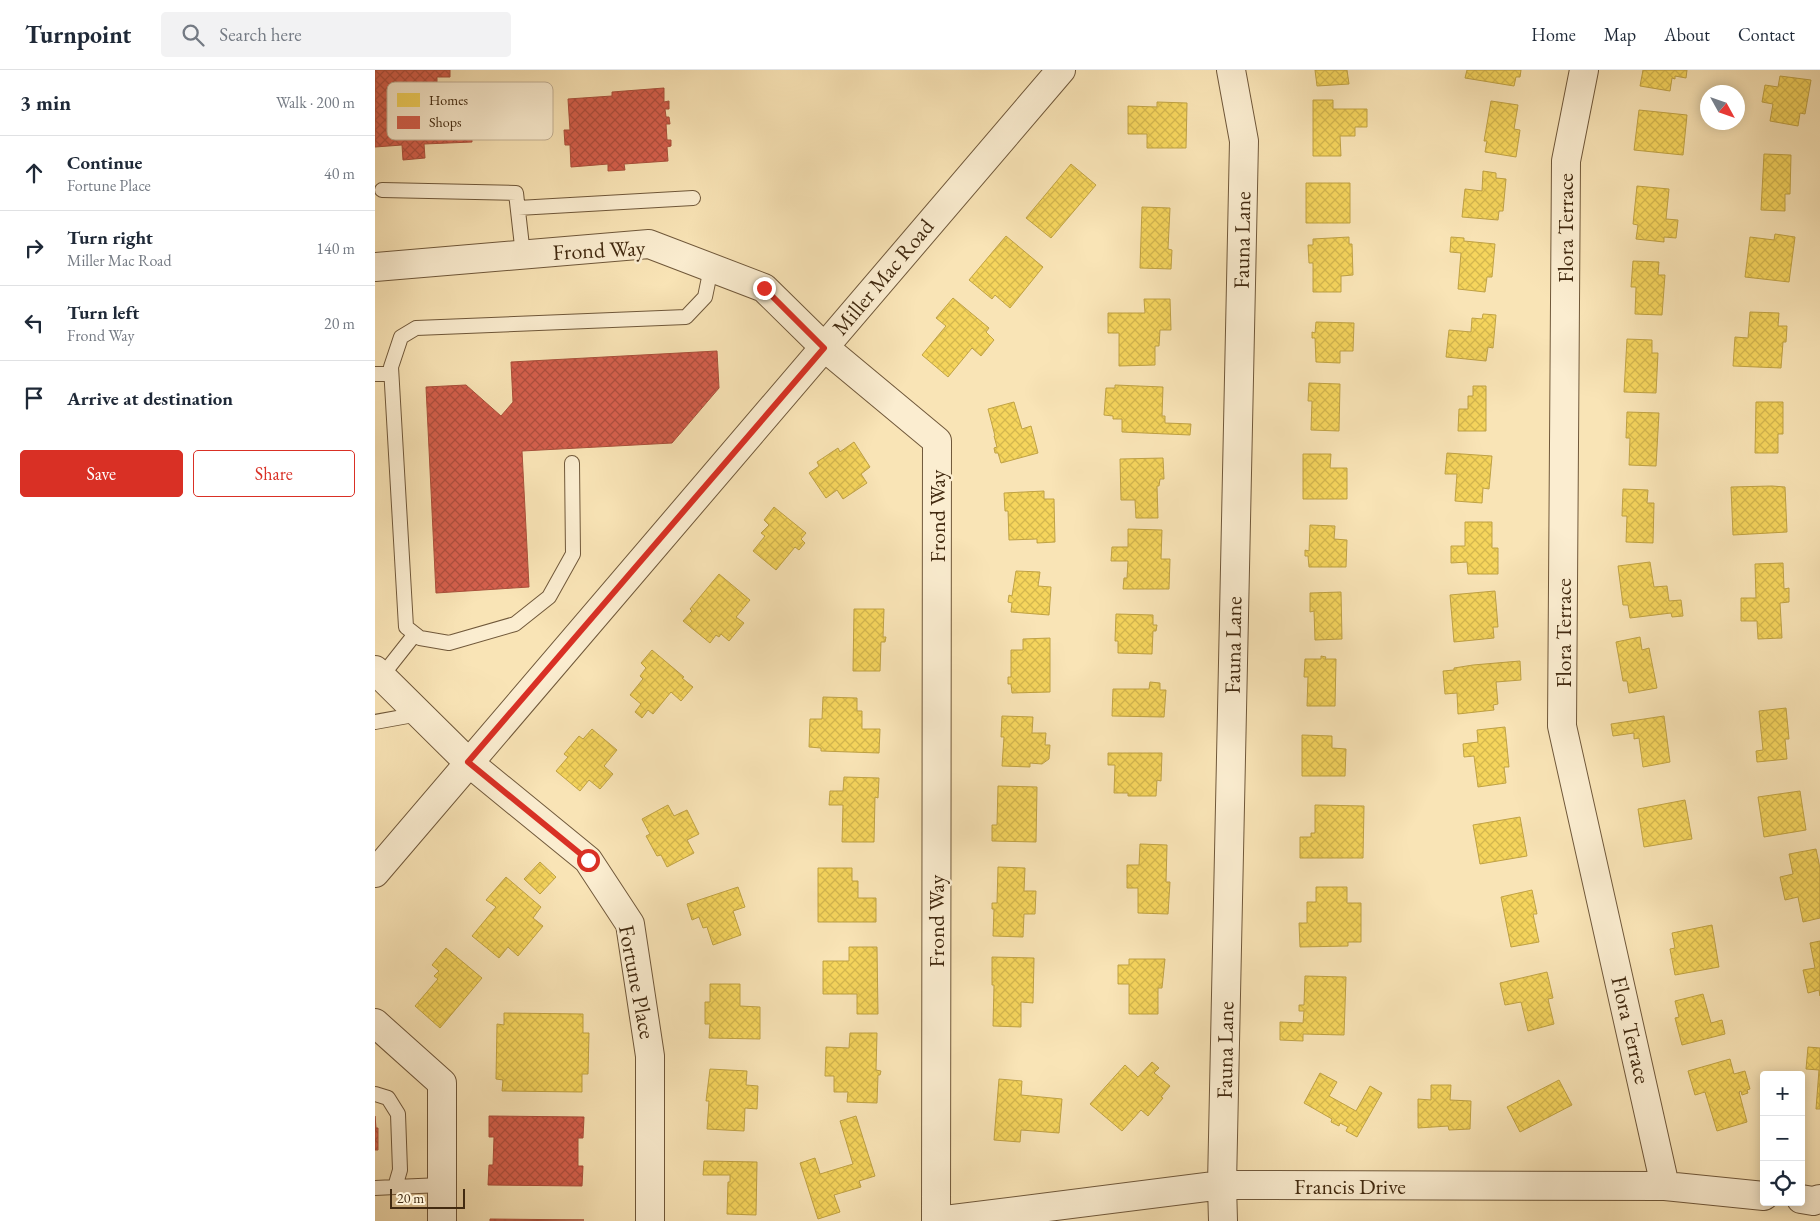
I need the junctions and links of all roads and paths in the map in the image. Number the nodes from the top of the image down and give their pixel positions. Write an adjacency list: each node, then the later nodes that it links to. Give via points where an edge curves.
1 (1061, 70): 10 (street, Miller Mac Road)
2 (1231, 70): 24 (street, Fauna Lane, via 1244,141)
3 (1584, 70): 25 (street, Flora Terrace, via 1566,161 1562,726)
4 (381, 190): 6 (lane, via 516,193)
5 (693, 198): 6 (lane)
6 (518, 208): 7 (lane)
7 (523, 255): 8 (street, Frond Way); 9 (street, Frond Way, via 649,244)
8 (375, 267)
9 (711, 268): 10 (street, Frond Way, via 764,288); 12 (lane, via 705,297 687,317 416,328 401,337)
10 (824, 348): 18 (street, Miller Mac Road); 32 (street, Frond Way, via 937,441)
11 (375, 374): 12 (lane)
12 (391, 374): 14 (lane, via 406,627)
13 (571, 463): 14 (lane, via 573,554 549,597 515,624 449,643 420,638)
14 (415, 634): 15 (lane)
15 (378, 673): 16 (street, Fortune Place)
16 (419, 714): 17 (lane); 18 (street, Fortune Place)
17 (375, 722)
18 (468, 762): 19 (street, Miller Mac Road); 31 (street, Fortune Place, via 588,860 630,924 650,1056)
19 (375, 873)
20 (375, 1024): 23 (street, via 442,1083)
21 (375, 1094): 22 (lane, via 388,1098 398,1114 400,1170)
22 (395, 1186): 23 (lane); 26 (lane)
23 (442, 1186): 30 (street)
24 (1222, 1186): 25 (street, Francis Drive); 32 (street, Francis Drive); 33 (street, Fauna Lane)
25 (1665, 1186): 27 (street, Francis Drive)
26 (375, 1188)
27 (1760, 1196)
28 (1820, 1199): 29 (street)
29 (1805, 1200)
30 (442, 1221)
31 (650, 1221)
32 (937, 1221)
33 (1223, 1221)

